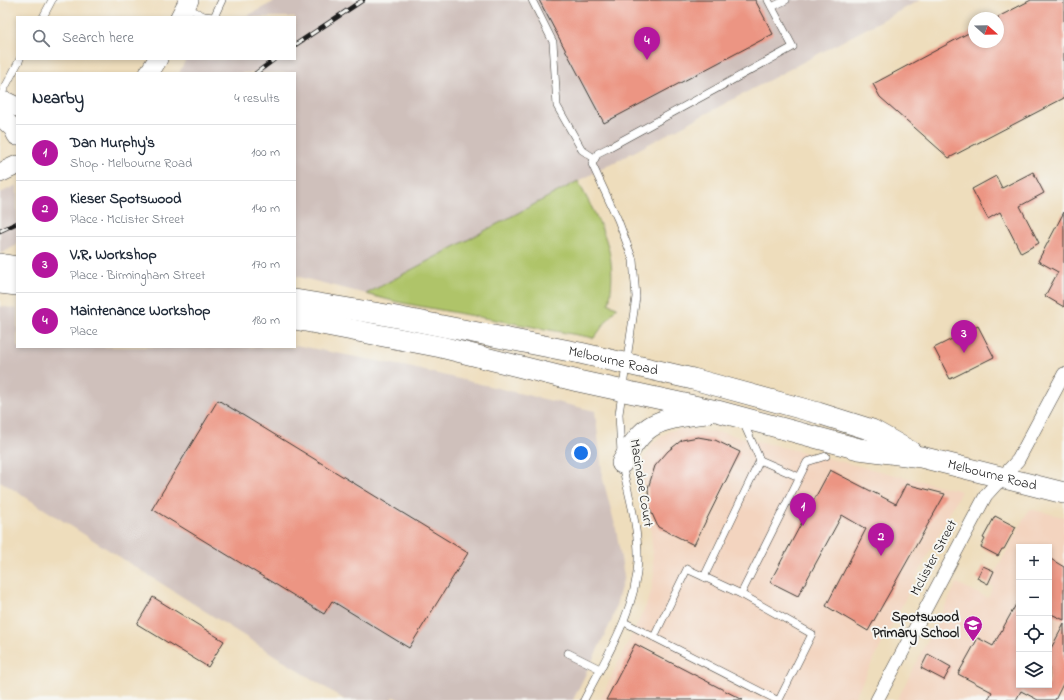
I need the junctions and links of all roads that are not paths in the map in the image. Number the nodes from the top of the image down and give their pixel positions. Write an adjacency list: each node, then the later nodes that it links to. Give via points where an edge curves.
1 (52, 0): 7 (lane)
2 (222, 0): 9 (lane)
3 (532, 0): 18 (lane, via 552,42 557,106 582,150)
4 (786, 0): 5 (lane)
5 (770, 3): 18 (lane, via 793,47)
6 (184, 8): 8 (lane)
7 (44, 16)
8 (204, 16)
9 (214, 16)
10 (19, 60): 13 (lane)
11 (157, 60): 12 (street)
12 (151, 72)
13 (0, 98)
14 (0, 104): 15 (street, via 7,102)
15 (16, 106)
16 (0, 116): 17 (street)
17 (16, 134)
18 (594, 158): 25 (lane, Macindoe Court, via 592,164 595,172 618,220 633,260 636,297)
19 (16, 165): 20 (street)
20 (0, 173)
21 (0, 264): 22 (main road)
22 (10, 280)
23 (296, 300): 25 (main road, Melbourne Road, via 381,314)
24 (296, 318): 27 (main road, Melbourne Road, via 441,346)
25 (626, 364): 27 (lane, Macindoe Court); 31 (main road, Melbourne Road, via 825,415 872,430)
26 (1064, 374): 34 (street, McLister Street, via 1018,460)
27 (622, 390): 28 (main road, Melbourne Road); 33 (lane, Macindoe Court, via 619,414)
28 (717, 412): 29 (main road, Melbourne Road); 33 (main road, via 678,417 648,427 632,443)
29 (742, 418): 31 (main road, Melbourne Road, via 859,449); 32 (lane)
30 (826, 456): 35 (lane, via 807,462)
31 (921, 457): 34 (main road, Melbourne Road)
32 (760, 460): 35 (lane); 37 (lane)
33 (622, 463): 39 (lane, Macindoe Court, via 636,527 638,562)
34 (1002, 477): 36 (main road, Melbourne Road); 45 (street, McLister Street, via 986,495)
35 (799, 478): 38 (lane)
36 (1064, 493)
37 (704, 577): 38 (lane); 40 (lane, via 687,569)
38 (741, 594): 44 (lane, via 812,634)
39 (624, 622): 40 (lane); 42 (lane, Macindoe Court)
40 (654, 637): 44 (lane)
41 (568, 653): 42 (lane)
42 (600, 669): 43 (lane, Macindoe Court)
43 (584, 700)
44 (778, 700)
45 (877, 700)

